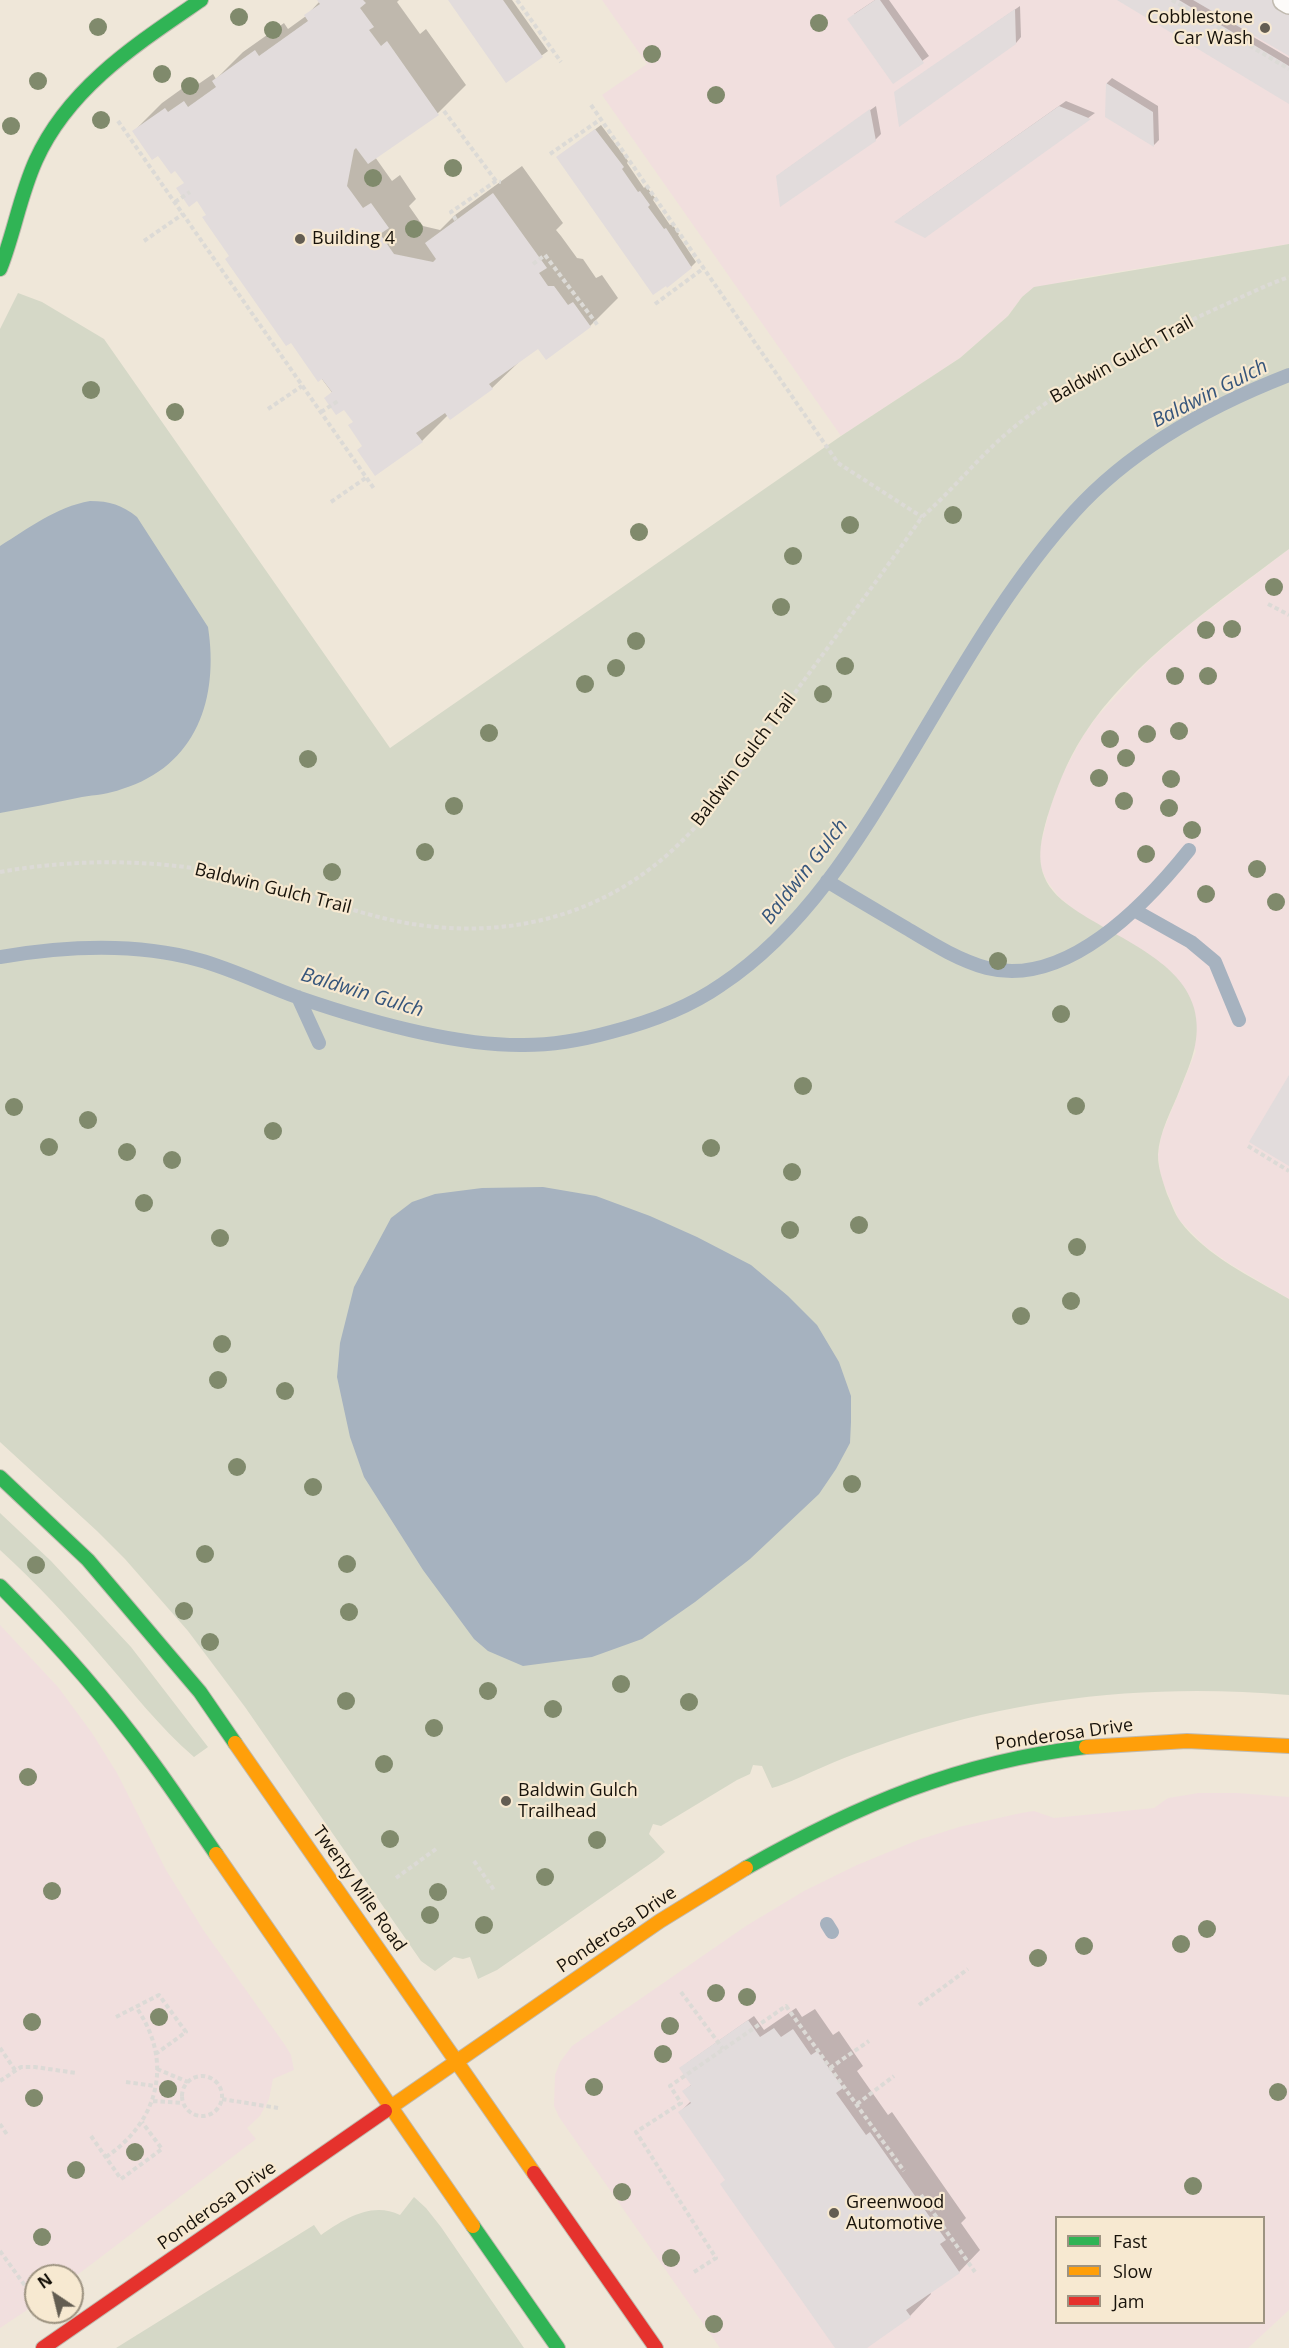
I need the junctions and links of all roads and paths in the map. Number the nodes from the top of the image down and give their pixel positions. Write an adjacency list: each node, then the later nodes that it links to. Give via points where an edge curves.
1 (201, 0): 20 (main road, via 98,74 59,117 32,170)
2 (517, 0): 6 (path)
3 (1172, 0): 7 (path)
4 (1284, 0): 5 (lane)
5 (1289, 3)
6 (561, 62)
7 (1289, 69)
8 (591, 105): 10 (path)
9 (444, 111): 16 (path, via 499,182 451,212)
10 (601, 119): 12 (path); 19 (path)
11 (118, 121): 14 (path)
12 (550, 154)
13 (190, 192): 14 (path)
14 (175, 202): 15 (path)
15 (183, 214): 17 (path); 24 (path)
16 (456, 220)
17 (144, 241)
18 (533, 264): 23 (path, via 546,255)
19 (704, 268): 22 (path); 31 (path, via 838,463)
20 (0, 269)
21 (1289, 277): 31 (path, Baldwin Gulch Trail, via 1163,335 1056,396 982,455)
22 (655, 304)
23 (599, 327)
24 (302, 386): 26 (path); 27 (path)
25 (338, 401): 27 (path)
26 (268, 410)
27 (321, 412): 28 (path)
28 (366, 477): 29 (path); 30 (path)
29 (375, 490)
30 (331, 501)
31 (922, 517): 34 (path, Baldwin Gulch Trail, via 697,825 639,878 569,912 515,926 439,928 395,921 251,880 188,867 77,863)
32 (1268, 603): 33 (path)
33 (1289, 615)
34 (0, 872)
35 (1248, 1146): 36 (path)
36 (1289, 1171)
37 (0, 1477): 53 (main road, Twenty Mile Road, via 88,1560 200,1692)
38 (0, 1586): 67 (main road, via 59,1646 125,1724)
39 (1289, 1746): 53 (main road, Ponderosa Drive, via 1162,1741 1099,1746 997,1762 897,1793 820,1827 729,1877)
40 (436, 1850): 42 (path)
41 (474, 1861): 43 (path)
42 (396, 1878)
43 (494, 1890)
44 (968, 1969): 46 (path)
45 (681, 1992): 51 (path)
46 (919, 2005)
47 (136, 2007): 48 (path); 52 (path, via 149,2028); 52 (path, via 159,1995 186,2032)
48 (116, 2018)
49 (868, 2041): 54 (path)
50 (0, 2048): 56 (path)
51 (723, 2049): 54 (path, via 786,2006); 77 (path, via 670,2086 681,2103 636,2132 716,2258)
52 (157, 2053): 55 (path)
53 (457, 2062): 67 (main road, Ponderosa Drive); 82 (main road, Twenty Mile Road)
54 (830, 2068): 66 (path)
55 (157, 2069): 61 (path); 62 (path)
56 (15, 2070): 57 (path, via 35,2067); 59 (path)
57 (76, 2073)
58 (894, 2076): 66 (path)
59 (0, 2081)
60 (126, 2082): 62 (path)
61 (188, 2082): 63 (path, via 197,2077 210,2078 219,2086); 65 (path, via 183,2090)
62 (155, 2086): 64 (path)
63 (222, 2099): 65 (path, via 216,2111 204,2116 191,2113); 68 (path)
64 (153, 2101): 65 (path); 69 (path)
65 (183, 2103)
66 (857, 2104): 74 (path)
67 (392, 2107): 80 (main road, Ponderosa Drive); 81 (main road)
68 (278, 2108)
69 (142, 2122): 73 (path, via 126,2143); 73 (path, via 162,2149 121,2179)
70 (0, 2124): 71 (path)
71 (8, 2136)
72 (91, 2136): 73 (path)
73 (106, 2157)
74 (904, 2171)
75 (921, 2195): 78 (path)
76 (0, 2251): 79 (path)
77 (694, 2272)
78 (975, 2272)
79 (24, 2285)
80 (43, 2348)
81 (558, 2348)
82 (656, 2348)

